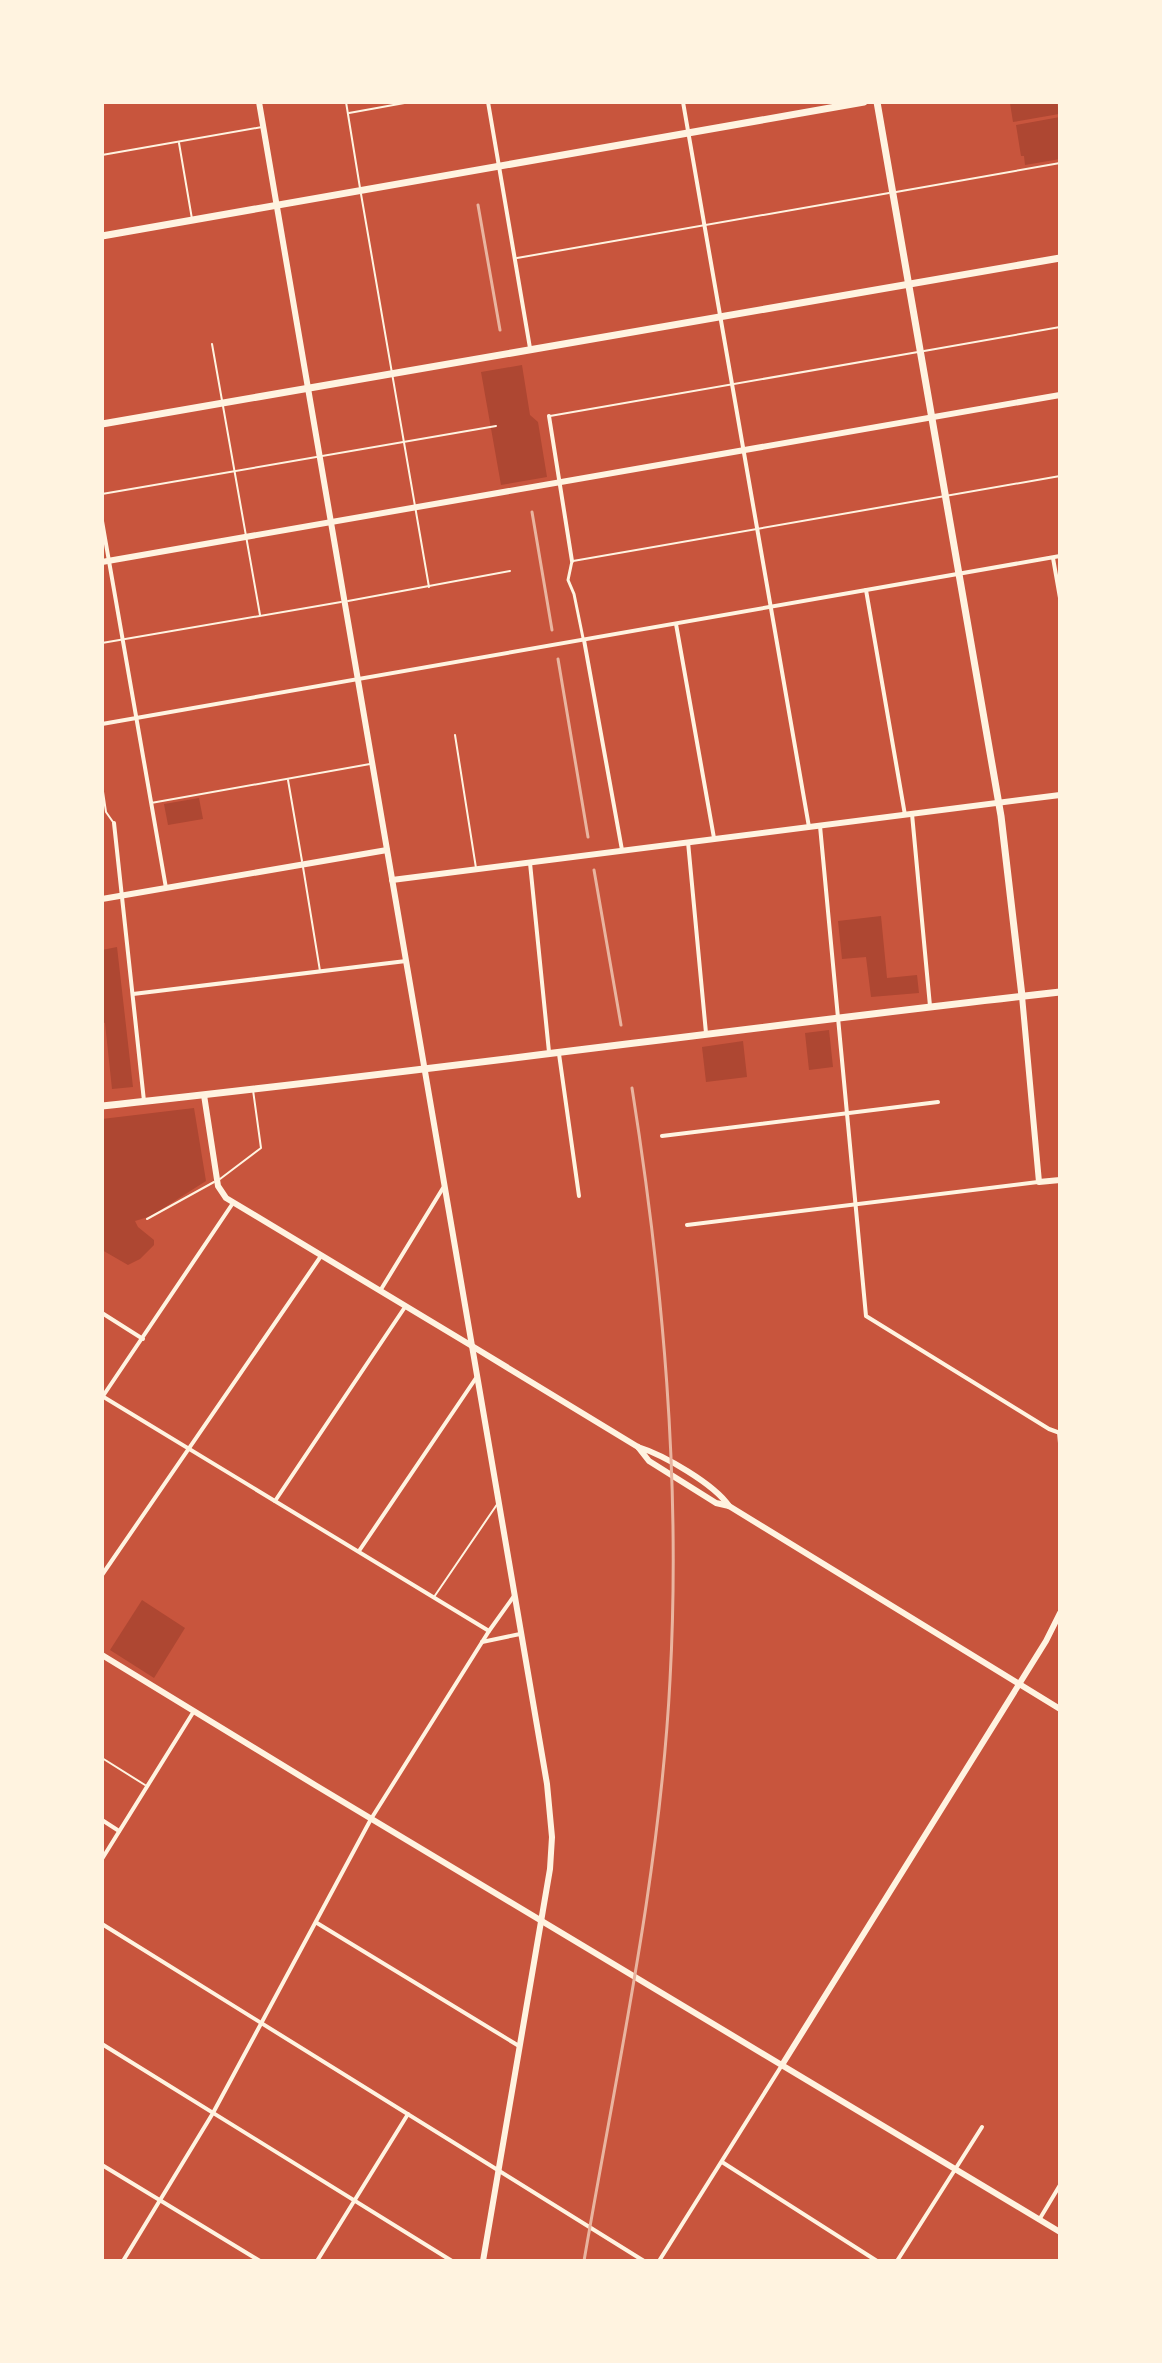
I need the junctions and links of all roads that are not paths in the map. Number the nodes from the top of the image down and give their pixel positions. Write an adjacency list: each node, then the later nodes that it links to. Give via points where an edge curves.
1 (259, 102): 9 (main road)
2 (346, 102): 8 (lane)
3 (410, 102): 8 (lane)
4 (488, 102): 14 (street)
5 (683, 102): 10 (street)
6 (864, 102): 10 (main road)
7 (877, 102): 16 (main road)
8 (347, 113): 15 (lane)
9 (263, 127): 11 (lane); 17 (main road)
10 (688, 133): 14 (main road); 19 (street)
11 (179, 142): 12 (lane); 18 (lane)
12 (102, 155)
13 (1060, 163): 16 (lane)
14 (499, 166): 15 (main road); 21 (street)
15 (361, 190): 17 (main road); 29 (lane)
16 (893, 192): 19 (lane); 23 (main road)
17 (276, 206): 18 (main road); 31 (main road)
18 (192, 220): 20 (main road)
19 (705, 225): 21 (lane); 24 (street)
20 (102, 236)
21 (515, 258): 27 (street)
22 (1060, 258): 23 (main road)
23 (909, 284): 24 (main road); 28 (main road)
24 (720, 317): 27 (main road); 30 (street)
25 (1060, 327): 28 (lane)
26 (212, 344): 33 (lane)
27 (531, 349): 29 (main road)
28 (921, 352): 30 (lane); 35 (main road)
29 (392, 374): 31 (main road); 38 (lane)
30 (732, 385): 34 (lane); 39 (street)
31 (307, 388): 33 (main road); 40 (main road)
32 (1060, 395): 35 (main road)
33 (222, 403): 36 (main road); 41 (lane)
34 (549, 416): 43 (street)
35 (932, 418): 39 (main road); 45 (main road)
36 (102, 424)
37 (496, 426): 38 (lane)
38 (404, 442): 40 (lane); 46 (lane)
39 (743, 450): 43 (main road); 49 (street)
40 (319, 457): 41 (lane); 48 (main road)
41 (234, 471): 44 (lane); 50 (lane)
42 (1060, 476): 45 (lane)
43 (559, 482): 46 (main road); 53 (street)
44 (102, 494)
45 (946, 496): 49 (lane); 56 (main road)
46 (416, 507): 48 (main road); 57 (lane)
47 (102, 521): 54 (street)
48 (330, 522): 50 (main road); 60 (main road)
49 (757, 529): 53 (lane); 61 (street)
50 (246, 537): 54 (main road); 62 (lane)
51 (1060, 556): 52 (street)
52 (1053, 558): 56 (street); 59 (street)
53 (572, 561): 65 (street, via 568,580)
54 (105, 562): 64 (street)
55 (510, 571): 57 (lane)
56 (959, 574): 58 (street); 76 (main road)
57 (429, 587): 60 (lane)
58 (866, 590): 61 (street); 77 (street)
59 (1060, 598)
60 (344, 601): 62 (lane); 67 (main road)
61 (771, 607): 63 (street); 80 (street)
62 (260, 616): 64 (lane)
63 (676, 624): 65 (street); 81 (street)
64 (122, 640): 66 (lane); 68 (street)
65 (584, 640): 67 (street); 84 (street)
66 (102, 643)
67 (358, 680): 68 (street); 71 (main road)
68 (135, 718): 69 (street); 75 (street)
69 (102, 724)
70 (455, 735): 87 (lane)
71 (372, 764): 72 (lane); 83 (main road)
72 (288, 779): 75 (lane); 86 (lane)
73 (102, 785): 78 (lane, via 106,812)
74 (1060, 795): 76 (main road)
75 (150, 803): 89 (street)
76 (998, 803): 77 (main road); 96 (main road)
77 (908, 815): 79 (main road); 97 (street)
78 (114, 823): 90 (street)
79 (820, 826): 80 (main road); 98 (street)
80 (809, 827): 81 (main road)
81 (714, 839): 82 (main road)
82 (688, 842): 84 (main road); 99 (street)
83 (387, 850): 86 (main road); 88 (main road)
84 (622, 850): 85 (main road)
85 (530, 863): 87 (main road); 101 (street)
86 (303, 865): 89 (main road); 93 (lane)
87 (477, 870): 88 (main road)
88 (392, 880): 92 (main road)
89 (166, 888): 90 (main road)
90 (122, 896): 91 (main road); 95 (street)
91 (102, 899)
92 (406, 961): 93 (street); 102 (main road)
93 (320, 972): 95 (street)
94 (1060, 992): 96 (main road)
95 (133, 994): 105 (street)
96 (1022, 996): 97 (main road); 112 (main road)
97 (930, 1006): 98 (main road)
98 (838, 1017): 99 (main road); 108 (street)
99 (706, 1033): 100 (main road)
100 (559, 1052): 101 (main road); 114 (street)
101 (549, 1053): 102 (main road)
102 (425, 1068): 103 (main road); 113 (main road)
103 (253, 1089): 104 (main road); 111 (lane, via 261,1148)
104 (204, 1095): 105 (main road); 111 (main road)
105 (144, 1101): 107 (main road)
106 (938, 1102): 108 (street)
107 (102, 1106)
108 (847, 1113): 109 (street); 116 (street)
109 (662, 1136)
110 (1060, 1180): 112 (main road)
111 (217, 1181): 115 (main road); 117 (lane)
112 (1039, 1182): 116 (street)
113 (445, 1186): 120 (street); 124 (main road)
114 (579, 1196)
115 (233, 1203): 119 (main road); 123 (street)
116 (855, 1203): 118 (street); 127 (street, via 866,1316)
117 (147, 1219)
118 (687, 1225)
119 (321, 1256): 120 (main road); 129 (street)
120 (380, 1291): 121 (main road)
121 (405, 1306): 124 (main road); 130 (street)
122 (102, 1313): 123 (street)
123 (143, 1339): 126 (street)
124 (472, 1346): 125 (main road); 141 (main road, via 638,1447 649,1461 716,1503 729,1506)
125 (477, 1376): 131 (main road); 132 (street)
126 (103, 1396): 129 (street)
127 (1060, 1432): 128 (street)
128 (1060, 1443)
129 (189, 1449): 130 (street); 133 (street)
130 (275, 1501): 132 (street)
131 (498, 1502): 134 (main road); 135 (lane)
132 (359, 1551): 135 (street)
133 (102, 1575)
134 (514, 1596): 137 (street); 138 (main road)
135 (434, 1597): 137 (street)
136 (1060, 1613): 141 (main road)
137 (489, 1631): 139 (street)
138 (520, 1634): 139 (street); 150 (main road, via 552,1823)
139 (482, 1642): 146 (street)
140 (102, 1655): 143 (main road)
141 (1019, 1684): 142 (main road); 156 (main road)
142 (1060, 1709)
143 (194, 1711): 145 (street); 146 (main road)
144 (102, 1758): 145 (lane)
145 (147, 1786): 148 (street)
146 (371, 1819): 150 (main road); 151 (street)
147 (102, 1820): 148 (street)
148 (119, 1831): 149 (street)
149 (102, 1859)
150 (541, 1921): 155 (main road); 156 (main road)
151 (317, 1923): 153 (street); 155 (street)
152 (102, 1924): 153 (street)
153 (262, 2023): 157 (street); 158 (street)
154 (102, 2044): 157 (street)
155 (519, 2046): 163 (main road)
156 (782, 2065): 160 (street); 162 (main road)
157 (213, 2113): 165 (street); 166 (street)
158 (408, 2114): 163 (street); 166 (street)
159 (982, 2127): 162 (street)
160 (722, 2162): 175 (street); 176 (street)
161 (102, 2165): 165 (street)
162 (955, 2169): 167 (main road); 177 (street)
163 (498, 2170): 173 (main road); 174 (street)
164 (1060, 2185): 167 (street)
165 (160, 2200): 169 (street); 170 (street)
166 (354, 2201): 171 (street); 172 (street)
167 (1039, 2220): 168 (main road)
168 (1060, 2232)
169 (123, 2261)
170 (260, 2261)
171 (317, 2261)
172 (452, 2261)
173 (483, 2261)
174 (644, 2261)
175 (659, 2261)
176 (877, 2261)
177 (897, 2261)

